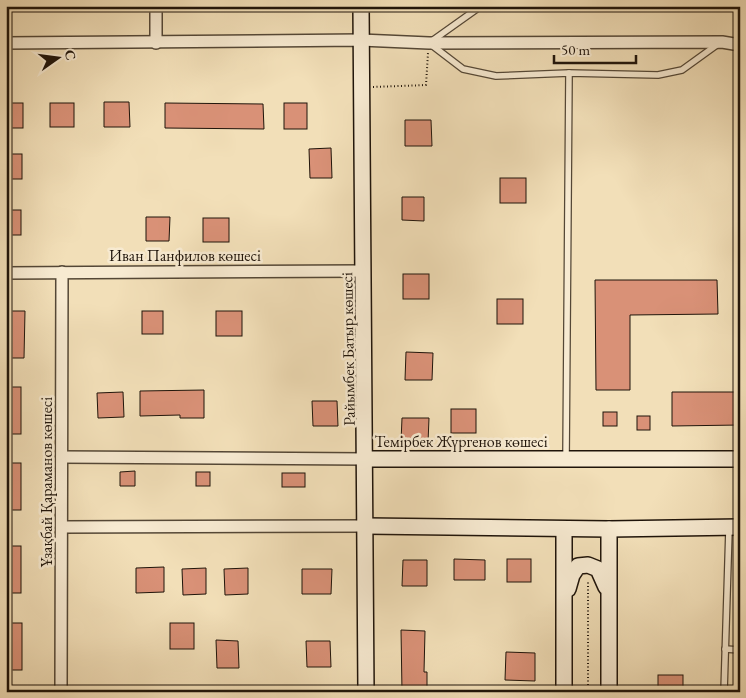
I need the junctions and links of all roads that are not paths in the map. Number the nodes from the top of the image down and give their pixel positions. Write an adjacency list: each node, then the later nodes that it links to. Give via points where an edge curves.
1 (156, 6): 9 (street)
2 (361, 6): 6 (street, Райымбек Батыр көшесі)
3 (481, 6): 10 (lane)
4 (732, 6): 5 (lane)
5 (740, 10)
6 (361, 40): 9 (street); 10 (street); 13 (street, Райымбек Батыр көшесі)
7 (722, 42): 10 (street); 11 (street); 12 (lane, via 682,70 658,75)
8 (6, 43): 9 (street)
9 (156, 43)
10 (429, 43): 12 (lane, via 463,69 496,76)
11 (740, 45)
12 (569, 73): 18 (lane)
13 (364, 270): 14 (street, Иван Панфилов көшесі); 17 (street, Райымбек Батыр көшесі)
14 (62, 272): 15 (street, Иван Панфилов көшесі); 16 (street, Ұзақбай Қараманов көшесі)
15 (6, 273)
16 (62, 457): 17 (street, Темірбек Жүргенов көшесі); 21 (street, Ұзақбай Қараманов көшесі)
17 (366, 459): 18 (street, Темірбек Жүргенов көшесі); 20 (street, Райымбек Батыр көшесі)
18 (566, 459): 19 (street, Темірбек Жүргенов көшесі)
19 (740, 459)
20 (366, 526): 21 (street); 23 (street); 30 (street, Райымбек Батыр көшесі)
21 (62, 527): 29 (street, Ұзақбай Қараманов көшесі)
22 (734, 527): 24 (street); 27 (lane)
23 (564, 529): 24 (street); 26 (street)
24 (609, 529): 25 (street)
25 (608, 598): 26 (street, via 598,569 578,566 572,575); 32 (street)
26 (565, 605): 31 (street)
27 (725, 648): 28 (lane); 33 (lane)
28 (740, 650)
29 (61, 692)
30 (366, 692)
31 (564, 692)
32 (609, 692)
33 (724, 692)

